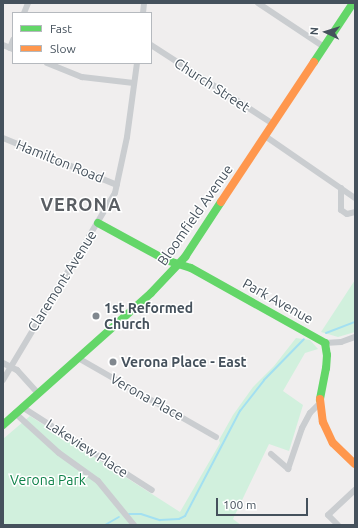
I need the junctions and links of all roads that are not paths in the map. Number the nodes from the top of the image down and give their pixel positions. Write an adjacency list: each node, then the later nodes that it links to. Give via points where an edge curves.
1 (258, 3): 5 (street)
2 (353, 3): 5 (main road, Bloomfield Avenue)
3 (3, 45): 6 (street)
4 (152, 46): 10 (street, Church Street)
5 (324, 47): 10 (main road, Bloomfield Avenue)
6 (12, 49)
7 (50, 64): 9 (street, via 82,77)
8 (137, 64): 9 (street, Claremont Avenue)
9 (134, 83): 13 (street, Claremont Avenue)
10 (274, 124): 11 (main road, Bloomfield Avenue)
11 (265, 136): 14 (street); 18 (main road, Bloomfield Avenue)
12 (3, 138): 13 (street, Hamilton Road)
13 (117, 185): 17 (street, Claremont Avenue)
14 (341, 188): 15 (street); 16 (street, via 341,210 347,214)
15 (355, 198)
16 (355, 212)
17 (98, 223): 18 (main road, Park Avenue, via 166,260); 23 (street, Claremont Avenue)
18 (179, 264): 20 (main road, Park Avenue, via 204,275); 21 (main road, Bloomfield Avenue, via 151,293)
19 (355, 337): 20 (street)
20 (325, 344): 26 (main road, via 326,368)
21 (78, 358): 25 (main road, Bloomfield Avenue); 30 (street, Verona Place)
22 (3, 363): 23 (street)
23 (10, 366): 24 (street, Claremont Avenue); 25 (street)
24 (3, 380)
25 (38, 393): 27 (main road, Bloomfield Avenue)
26 (320, 403): 31 (street, via 310,413 302,428 288,469); 32 (main road, via 323,422 333,443)
27 (22, 407): 28 (main road, Bloomfield Avenue); 33 (street, Lakeview Place)
28 (15, 413): 29 (main road, Bloomfield Avenue); 35 (street, via 59,453 98,481)
29 (3, 425)
30 (216, 437)
31 (271, 454)
32 (355, 464)
33 (152, 490)
34 (355, 490): 36 (street, via 328,515)
35 (134, 525)
36 (338, 525)

